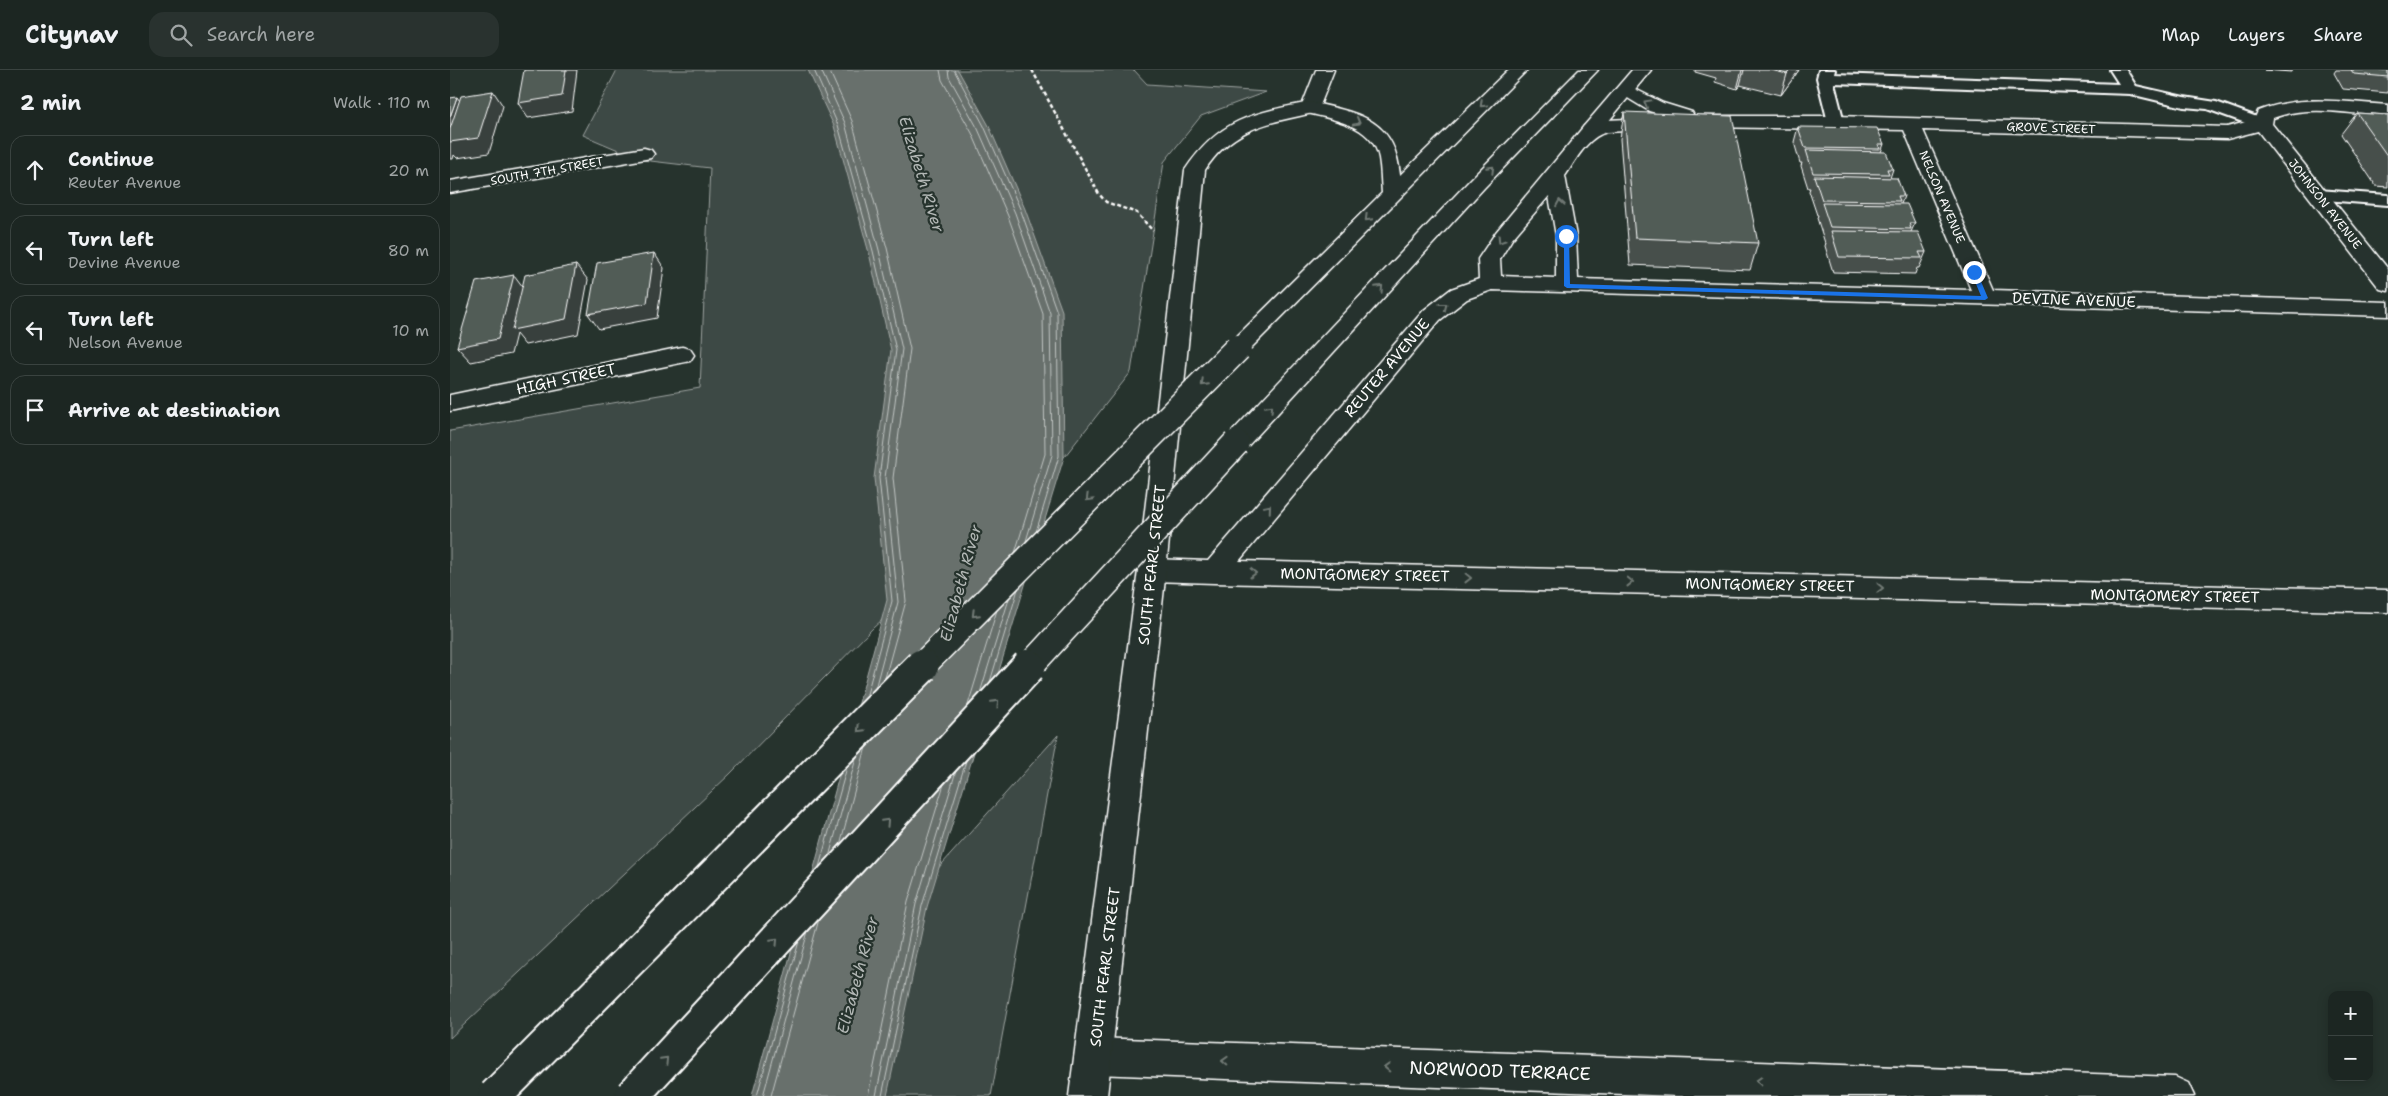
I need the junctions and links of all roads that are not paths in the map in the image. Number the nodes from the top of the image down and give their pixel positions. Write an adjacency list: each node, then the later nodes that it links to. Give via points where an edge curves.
1 (1325, 70): 9 (main road)
2 (1518, 70): 19 (main road, one-way to 19)
3 (1589, 70): 34 (main road, one-way to 3, bridge, via 1477,184)
4 (1642, 70): 8 (main road)
5 (2118, 70): 7 (lane)
6 (1826, 74): 7 (lane); 12 (lane)
7 (2130, 89): 14 (lane, via 2184,102 2210,104)
8 (1627, 90): 11 (main road, GROVE STREET, one-way to 8, via 1656,107); 15 (main road)
9 (1310, 108): 19 (main road, one-way to 19, via 1346,116 1377,133 1389,156); 29 (main road, SOUTH PEARL STREET, via 1268,117 1238,128 1211,145 1195,170)
10 (2388, 112): 14 (main road, GROVE STREET, via 2296,106 2277,108 2265,115)
11 (1703, 121): 12 (main road, GROVE STREET); 15 (main road, GROVE STREET, via 1607,126)
12 (1836, 122): 13 (main road, GROVE STREET)
13 (1911, 124): 14 (main road, GROVE STREET, via 2227,133); 25 (main road, NELSON AVENUE)
14 (2262, 124): 20 (main road, JOHNSON AVENUE)
15 (1591, 130): 17 (main road, via 1573,149)
16 (644, 154): 18 (main road, SOUTH 7TH STREET)
17 (1556, 176): 22 (main road, one-way to 22, via 1503,236 1489,259); 24 (main road, one-way to 17, via 1566,236)
18 (450, 188)
19 (1392, 193): 33 (main road, one-way to 33, bridge)
20 (2318, 195): 21 (lane); 23 (main road, JOHNSON AVENUE)
21 (2388, 200)
22 (1490, 283): 24 (main road, DEVINE AVENUE); 30 (main road, REUTER AVENUE, one-way to 22, via 1432,315 1459,294)
23 (2388, 284)
24 (1567, 286): 25 (main road, DEVINE AVENUE)
25 (1985, 298): 26 (main road, DEVINE AVENUE)
26 (2388, 309)
27 (682, 355): 28 (main road, HIGH STREET)
28 (450, 403)
29 (1152, 570): 30 (main road, MONTGOMERY STREET); 32 (main road, SOUTH PEARL STREET)
30 (1214, 572): 31 (main road, MONTGOMERY STREET, one-way to 31)
31 (2388, 601)
32 (1095, 1056): 35 (main road, SOUTH PEARL STREET); 36 (main road, NORWOOD TERRACE, one-way to 32)
33 (495, 1096)
34 (632, 1096)
35 (1088, 1096)
36 (2175, 1096)

